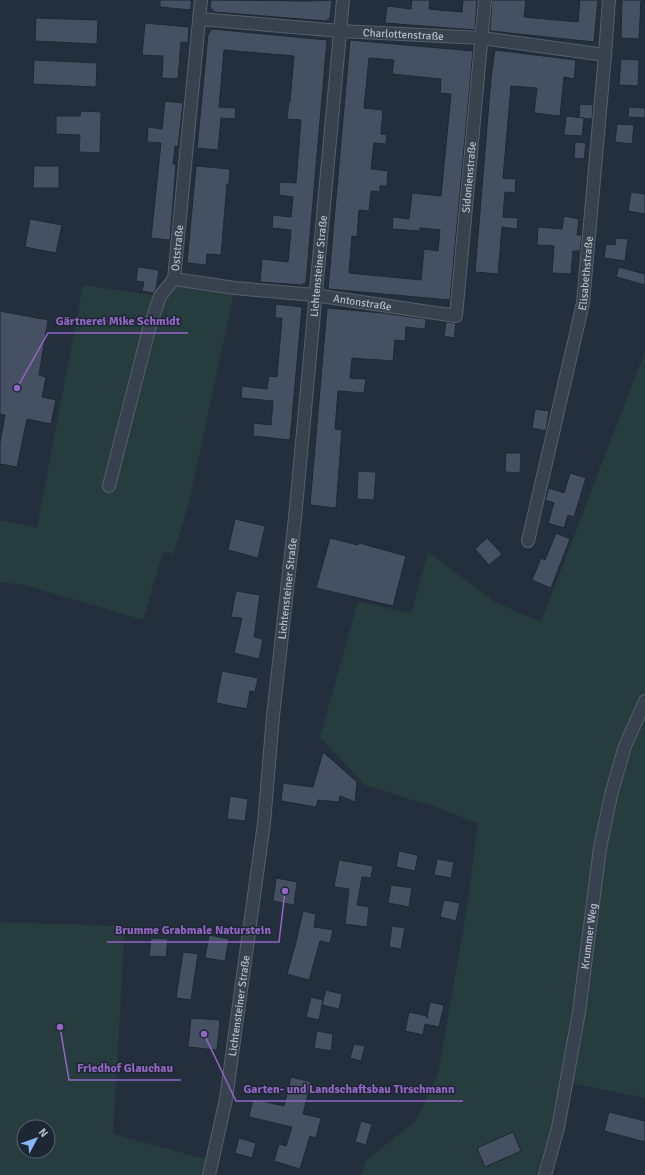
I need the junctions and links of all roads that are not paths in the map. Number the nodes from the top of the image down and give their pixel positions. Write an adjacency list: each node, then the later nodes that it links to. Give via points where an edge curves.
1 (201, 0): 5 (street, Oststraße)
2 (343, 0): 6 (street, Lichtensteiner Straße)
3 (485, 0): 7 (street, Sidonienstraße)
4 (609, 0): 8 (street, Elisabethstraße)
5 (200, 19): 6 (street, Charlottenstraße); 9 (street, Oststraße)
6 (340, 31): 7 (street, Charlottenstraße); 10 (street, Lichtensteiner Straße)
7 (482, 38): 8 (street, Charlottenstraße); 11 (street, Sidonienstraße)
8 (605, 56): 13 (street, Elisabethstraße, via 583,304)
9 (174, 279): 10 (street, Antonstraße, via 235,288); 12 (street, Oststraße, via 160,296 149,329)
10 (314, 295): 11 (street, Antonstraße); 15 (street, Lichtensteiner Straße, via 295,518 264,823 226,1099)
11 (456, 316)
12 (109, 486)
13 (528, 541)
14 (645, 701): 16 (street, Krummer Weg, via 625,746 600,848 579,1012 558,1128)
15 (209, 1175)
16 (545, 1175)

